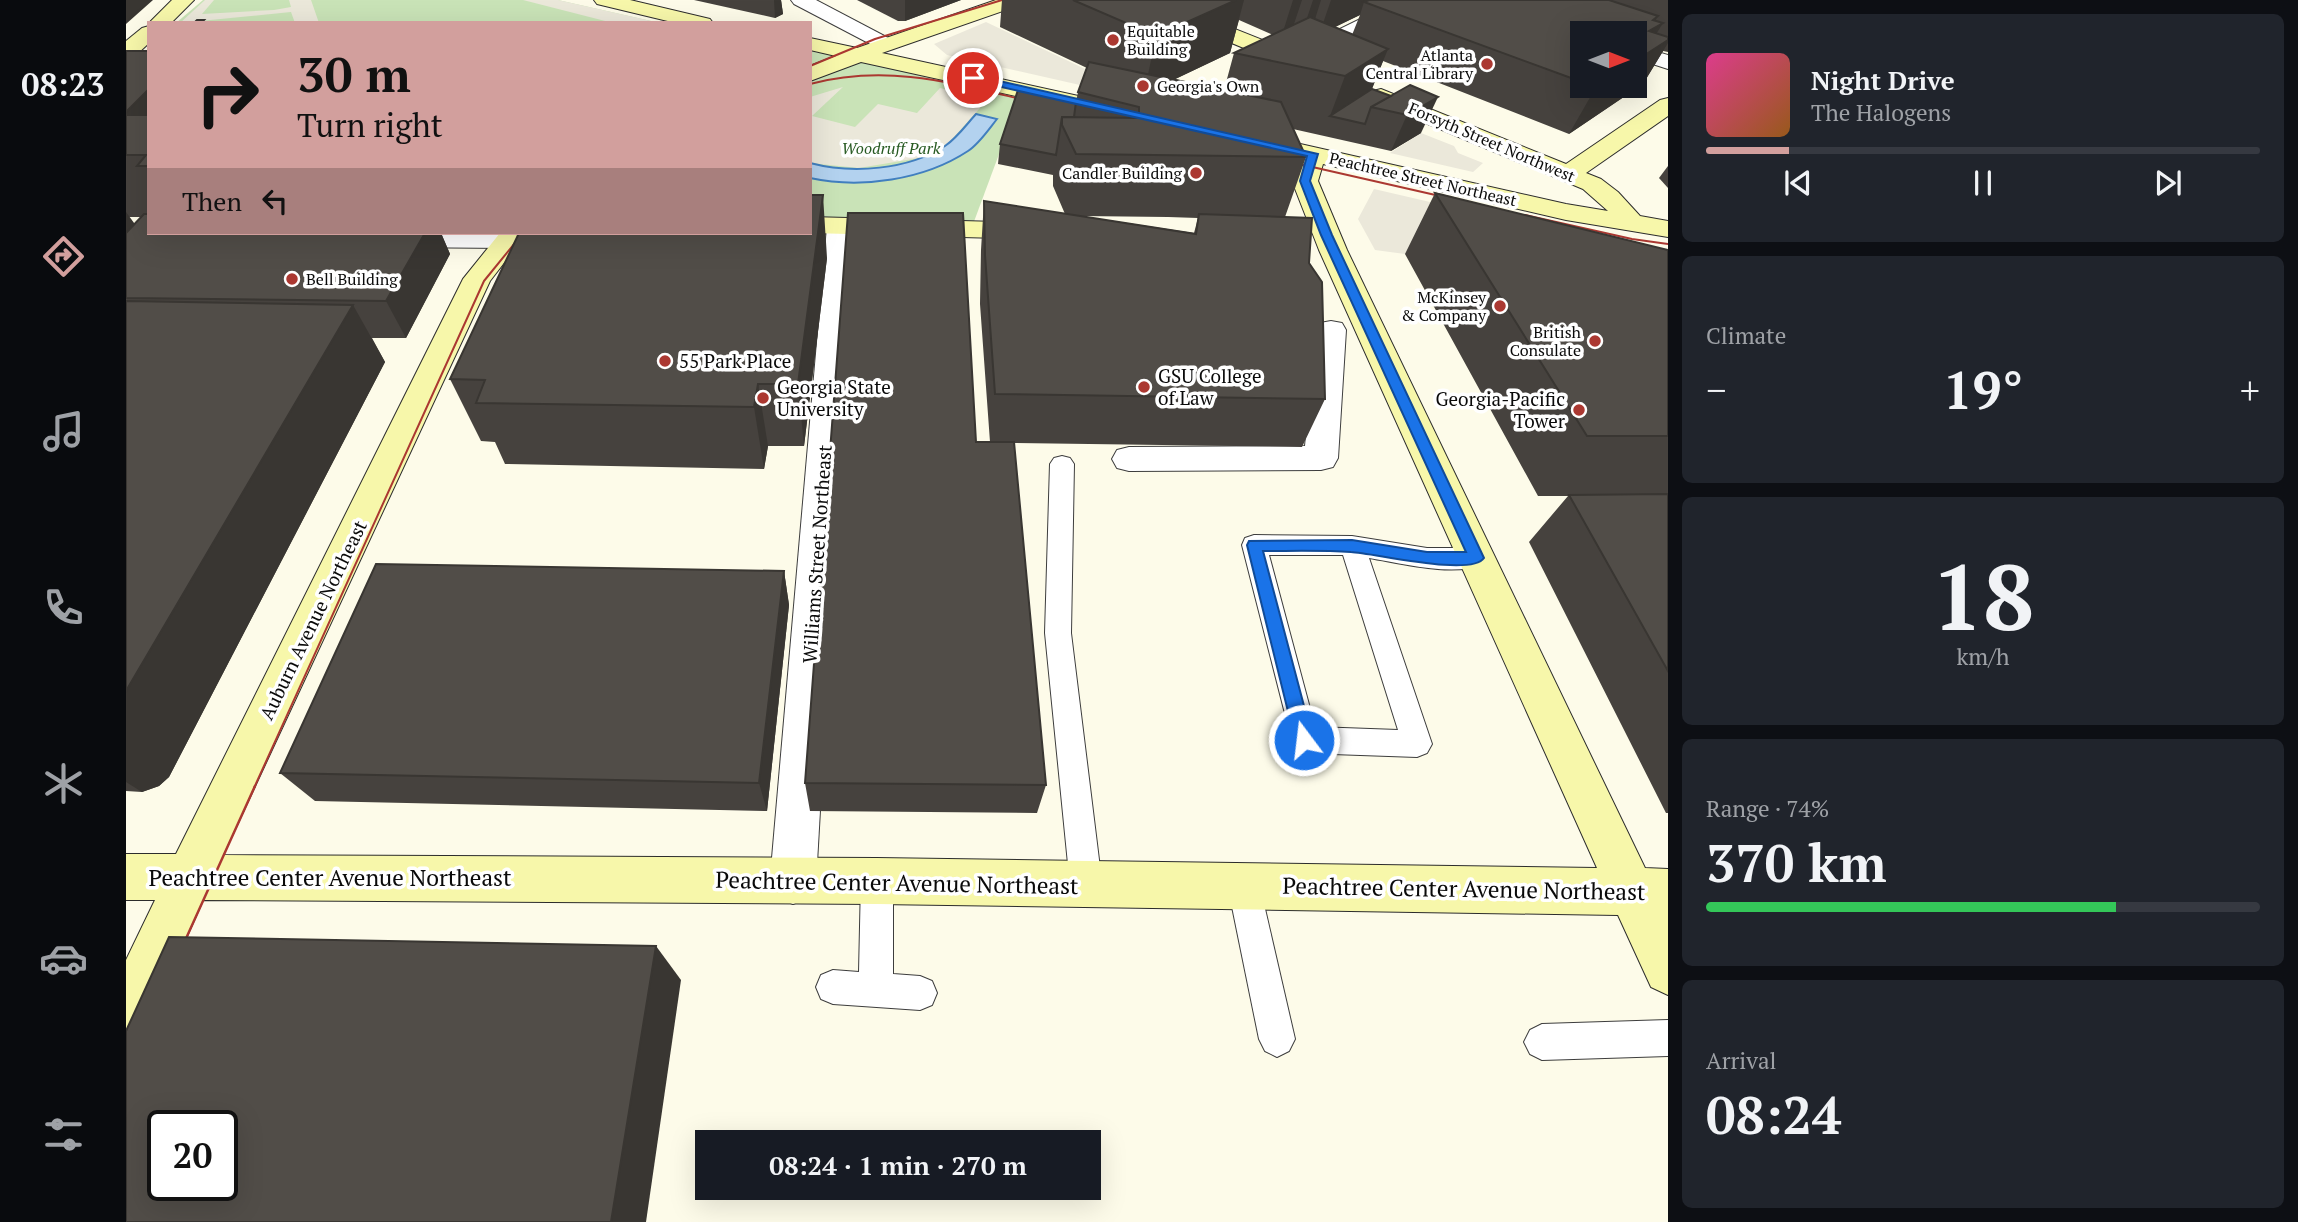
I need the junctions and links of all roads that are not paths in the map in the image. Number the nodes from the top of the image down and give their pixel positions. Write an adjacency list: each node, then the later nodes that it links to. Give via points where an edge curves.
1 (184, 0): 7 (street)
2 (604, 0): 8 (street)
3 (801, 0): 11 (street)
4 (1016, 0): 11 (street)
5 (1145, 0): 16 (street)
6 (1415, 0): 16 (street)
7 (161, 21)
8 (694, 21)
9 (147, 34): 12 (street)
10 (812, 44): 13 (street)
11 (885, 44): 13 (street)
12 (126, 53): 15 (street)
13 (859, 54): 18 (street); 23 (street)
14 (1647, 55): 17 (street)
15 (147, 58)
16 (1294, 60): 19 (street); 20 (street)
17 (1668, 62)
18 (812, 73)
19 (1323, 73)
20 (1267, 74)
21 (1361, 88): 26 (street, Forsyth Street Northwest)
22 (1668, 105): 26 (street)
23 (1144, 117)
24 (1261, 143): 25 (street, Peachtree Street Northeast)
25 (1313, 154): 27 (street, Peachtree Street Northeast); 37 (street, via 1305,181 1316,235)
26 (1569, 173): 27 (street, Forsyth Street Northwest, via 1592,184 1626,213)
27 (1631, 223): 29 (street, Peachtree Street Northeast)
28 (825, 226): 30 (street); 40 (street, Williams Street Northeast)
29 (1668, 229)
30 (1058, 231)
31 (510, 236): 32 (street); 39 (street, Auburn Avenue Northeast, via 477,279)
32 (371, 239)
33 (1331, 330): 34 (street, via 1321,458)
34 (1129, 459)
35 (1062, 464): 42 (lane, via 1058,633)
36 (1352, 546): 36 (lane, via 1254,545 1304,740 1417,744); 37 (lane, via 1427,558)
37 (1476, 558): 44 (street)
38 (126, 877): 39 (street, Peachtree Center Avenue Northeast)
39 (190, 877): 40 (street, Peachtree Center Avenue Northeast); 49 (street, Auburn Avenue Northeast)
40 (793, 881): 41 (street, Peachtree Center Avenue Northeast)
41 (877, 881): 42 (street, Peachtree Center Avenue Northeast); 47 (lane)
42 (1086, 884): 43 (street, Peachtree Center Avenue Northeast)
43 (1244, 887): 44 (street, Peachtree Center Avenue Northeast); 51 (lane)
44 (1649, 892): 45 (street)
45 (1668, 970)
46 (833, 987): 47 (lane)
47 (876, 989): 48 (lane)
48 (920, 993)
49 (126, 1015)
50 (1668, 1038): 52 (lane)
51 (1276, 1040)
52 (1542, 1042)

